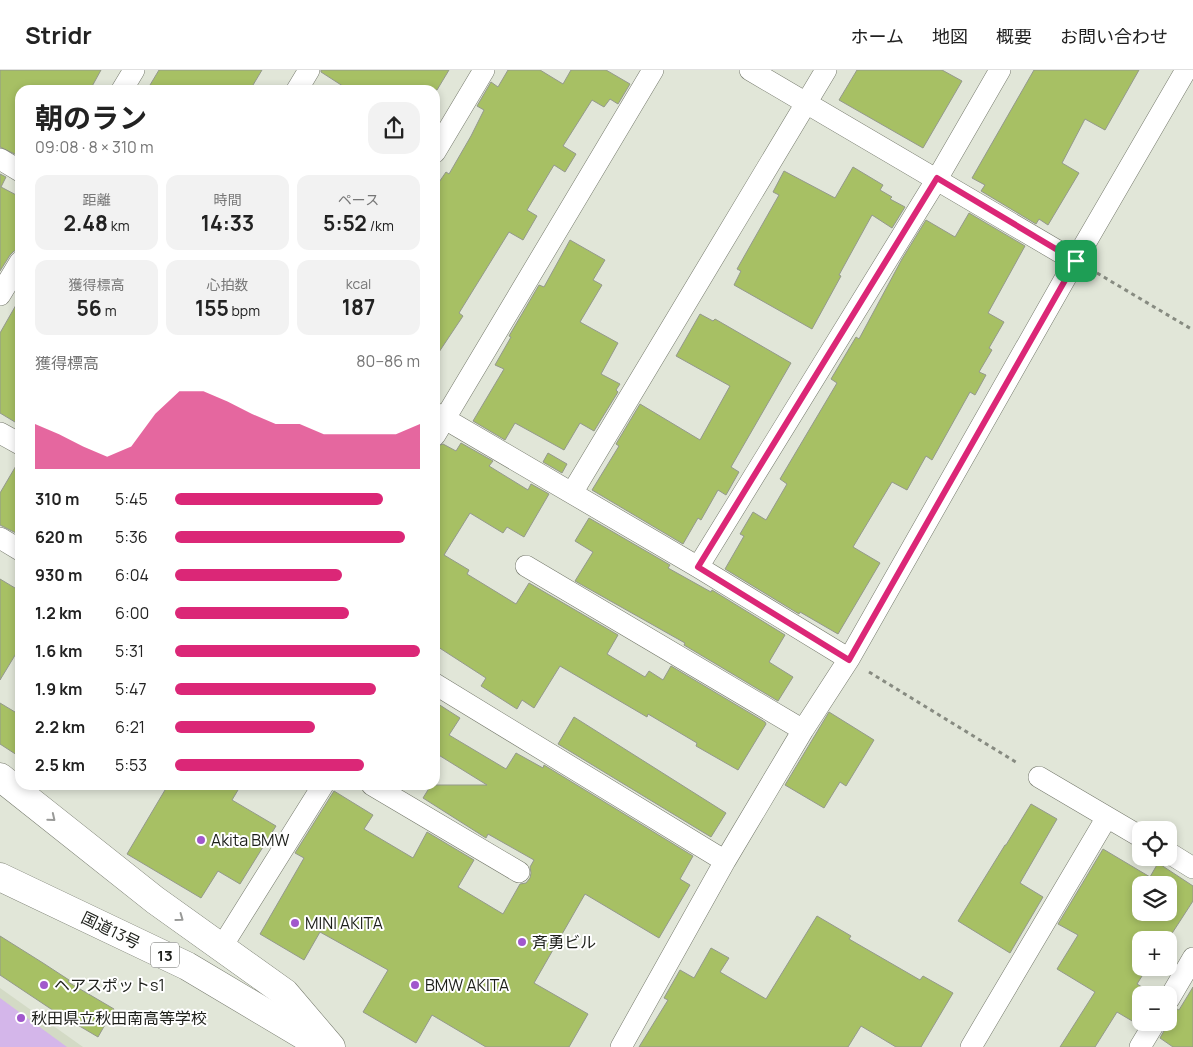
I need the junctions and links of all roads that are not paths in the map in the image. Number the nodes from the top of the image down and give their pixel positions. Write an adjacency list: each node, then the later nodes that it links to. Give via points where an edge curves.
1 (134, 70): 9 (street)
2 (309, 70): 10 (street)
3 (484, 70): 12 (street)
4 (653, 70): 19 (street)
5 (750, 70): 11 (street)
6 (826, 70): 11 (street)
7 (1000, 70): 15 (street)
8 (1186, 70): 16 (street)
9 (125, 85)
10 (300, 85)
11 (806, 103): 15 (street); 23 (street)
12 (440, 144)
13 (0, 159): 14 (street)
14 (15, 168)
15 (937, 178): 16 (street); 27 (street)
16 (1076, 261): 28 (street)
17 (15, 270): 18 (street)
18 (0, 295)
19 (440, 419)
20 (440, 423): 23 (street)
21 (0, 433): 22 (street)
22 (15, 441)
23 (572, 493): 27 (street)
24 (0, 538): 25 (street)
25 (15, 547)
26 (526, 566): 30 (street)
27 (698, 567): 28 (street)
28 (849, 660): 30 (street)
29 (440, 687): 40 (street)
30 (804, 730): 40 (street)
31 (0, 777): 33 (main road)
32 (1039, 777): 37 (street)
33 (15, 784)
34 (320, 790): 44 (street)
35 (380, 790): 42 (street)
36 (31, 792): 44 (main road, one-way to 44, via 155,900)
37 (1107, 817): 38 (street); 51 (street)
38 (1132, 832)
39 (1177, 859): 41 (street)
40 (725, 861): 50 (street)
41 (1193, 868)
42 (519, 872)
43 (0, 877): 48 (main road, 国道13号 / 13, via 187,966)
44 (221, 948): 49 (main road, via 284,993)
45 (1193, 958): 46 (street)
46 (1177, 986)
47 (1149, 1031): 52 (street)
48 (323, 1047)
49 (331, 1047)
50 (621, 1047)
51 (971, 1047)
52 (1140, 1047)

